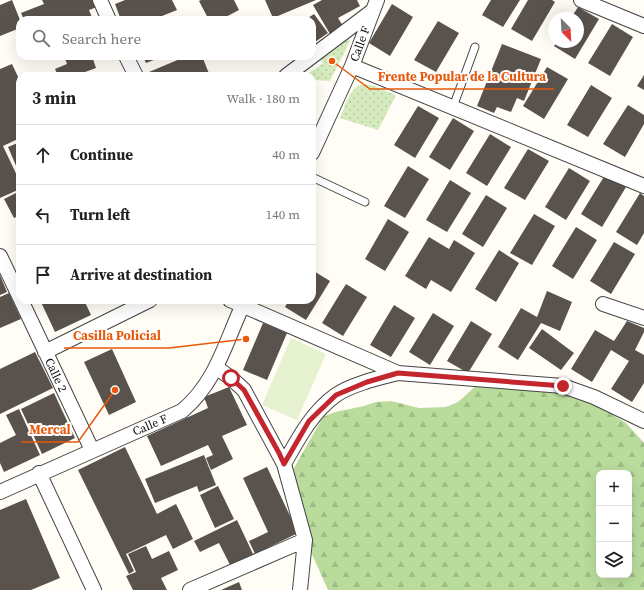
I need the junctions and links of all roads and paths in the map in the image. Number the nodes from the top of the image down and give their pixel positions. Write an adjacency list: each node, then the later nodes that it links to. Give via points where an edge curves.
1 (100, 0): 4 (street)
2 (581, 0): 5 (street)
3 (374, 6): 7 (street); 10 (street, Calle F)
4 (107, 16)
5 (644, 26)
6 (475, 47): 13 (lane)
7 (316, 52)
8 (128, 60): 11 (street)
9 (306, 60): 12 (street)
10 (352, 66): 13 (street); 14 (street, Calle F)
11 (134, 72)
12 (291, 72)
13 (454, 108): 16 (street)
14 (316, 144)
15 (316, 179): 17 (lane)
16 (644, 186)
17 (365, 202)
18 (0, 256): 19 (street, Calle 2)
19 (16, 289)
20 (23, 304): 26 (street, Calle 2)
21 (142, 304): 26 (street)
22 (238, 304): 27 (street, Calle F)
23 (243, 304): 28 (street)
24 (602, 304): 25 (street)
25 (644, 318)
26 (45, 352): 30 (street, Calle 2)
27 (217, 368): 30 (street, Calle F, via 202,392 182,411); 31 (street, via 244,390)
28 (398, 373): 29 (street, via 563,386); 31 (street, via 336,395 309,421)
29 (643, 419)
30 (92, 450): 32 (street, Calle F)
31 (284, 464): 34 (street)
32 (39, 473): 33 (street, Calle F); 35 (street)
33 (0, 492)
34 (305, 540): 36 (street); 37 (street)
35 (94, 590)
36 (190, 590)
37 (300, 590)

